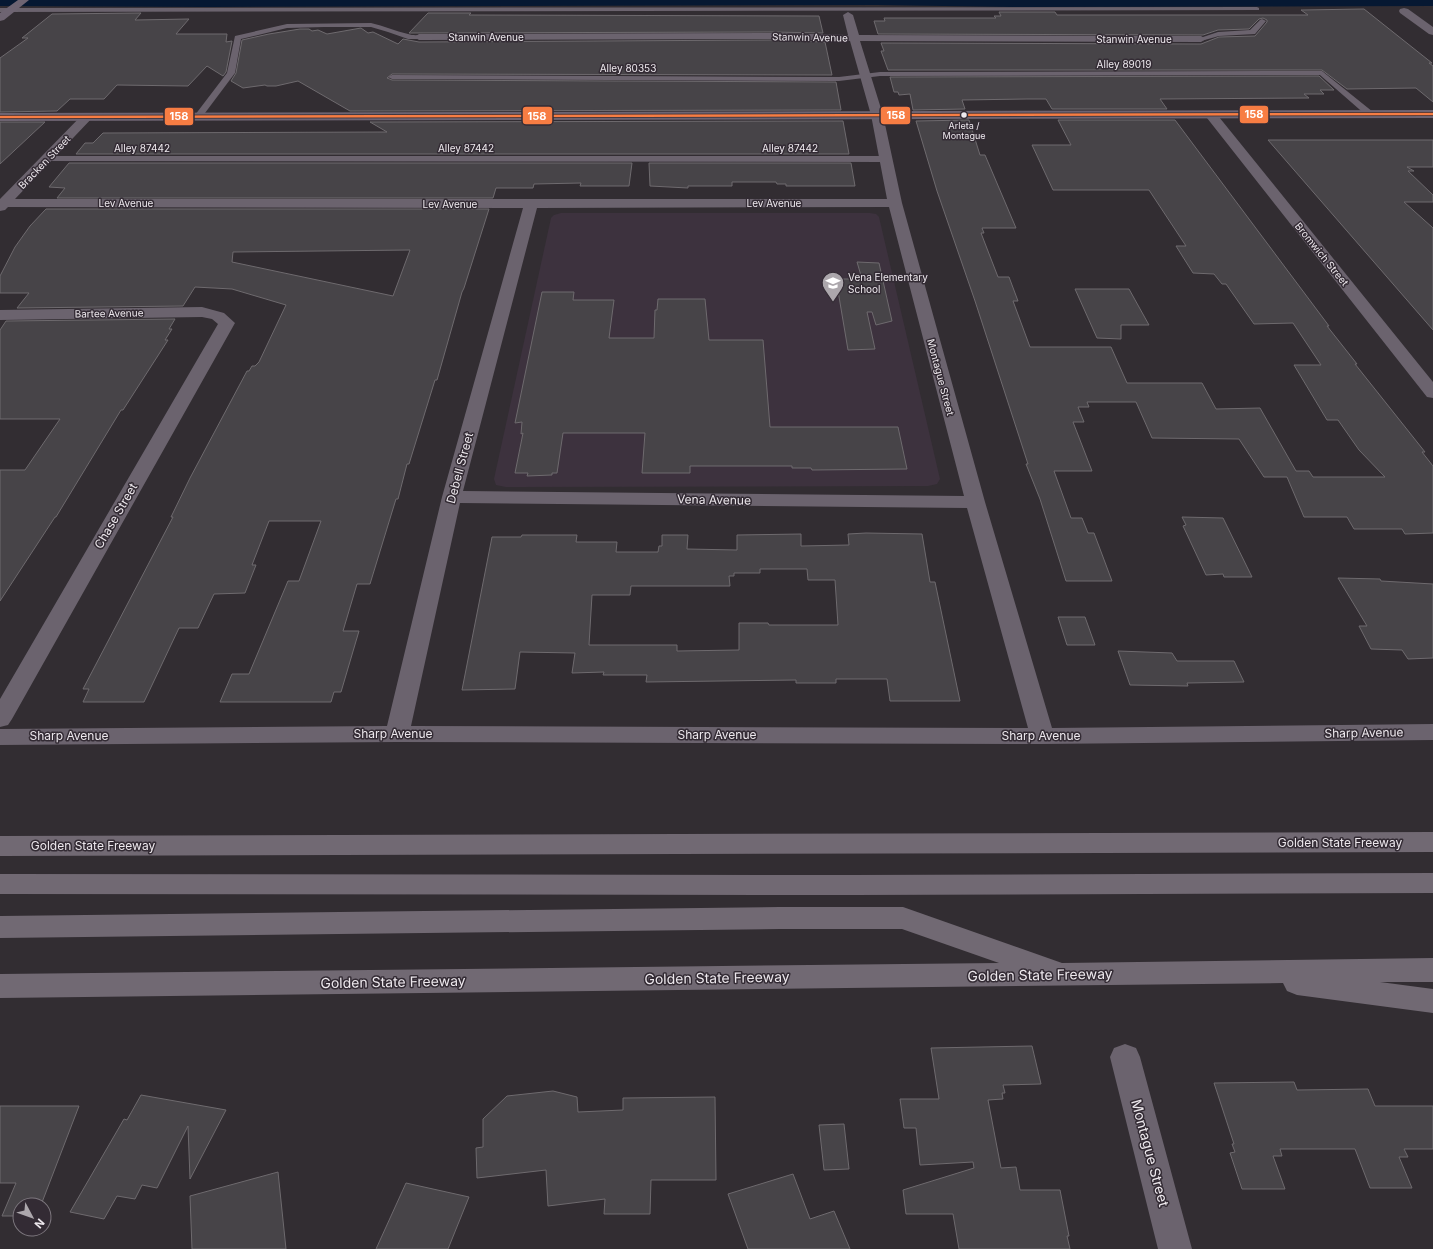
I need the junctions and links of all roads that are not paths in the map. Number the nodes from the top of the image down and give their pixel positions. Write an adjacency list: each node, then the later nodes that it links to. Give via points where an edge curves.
1 (24, 0): 2 (main road)
2 (13, 9): 3 (lane); 4 (lane); 7 (main road)
3 (1257, 9)
4 (0, 10)
5 (1404, 11): 9 (street)
6 (848, 15): 12 (street, Montague Street)
7 (0, 18)
8 (1262, 21): 13 (lane, via 1252,32 1218,34)
9 (1433, 32)
10 (683, 36): 11 (street, Stanwin Avenue, via 504,42); 12 (street, Stanwin Avenue); 14 (street)
11 (419, 37): 22 (lane, via 408,37 371,25 324,25 287,26 238,38 231,73)
12 (853, 38): 13 (street, Stanwin Avenue); 15 (street, Montague Street)
13 (1201, 39)
14 (682, 50)
15 (864, 75): 16 (lane, Alley 80353, via 839,79); 17 (lane, Alley 89019, via 1322,73); 19 (street, Montague Street)
16 (392, 77)
17 (1370, 114): 18 (main road); 20 (main road)
18 (1433, 114)
19 (877, 115): 20 (main road); 22 (main road); 25 (street, Montague Street)
20 (1211, 115): 31 (street, Bromwich Street)
21 (88, 116): 22 (main road); 23 (main road); 24 (street, Bracken Street)
22 (199, 116)
23 (0, 117)
24 (46, 159): 25 (lane, Alley 87442); 28 (street, Bracken Street)
25 (886, 159): 26 (street, Montague Street)
26 (895, 203): 27 (street, Lev Avenue); 33 (street, Montague Street)
27 (531, 204): 28 (street, Lev Avenue); 32 (street, Debell Street)
28 (2, 205)
29 (0, 315): 30 (street, Bartee Avenue, via 202,312)
30 (218, 316): 34 (street, Chase Street, via 227,323)
31 (1433, 393)
32 (452, 497): 33 (street, Vena Avenue); 36 (street, Debell Street)
33 (975, 502): 37 (street, Montague Street)
34 (0, 718)
35 (1433, 732): 37 (street, Sharp Avenue)
36 (397, 734): 37 (street, Sharp Avenue); 38 (street, Sharp Avenue)
37 (1042, 736)
38 (0, 737)
39 (1433, 842): 40 (highway, Golden State Freeway)
40 (0, 846)
41 (1433, 883): 42 (highway)
42 (0, 884)
43 (0, 927): 46 (highway, via 903,918)
44 (1433, 970): 45 (highway, Golden State Freeway)
45 (1222, 973): 46 (highway, Golden State Freeway); 48 (highway)
46 (1065, 975): 47 (highway, Golden State Freeway)
47 (0, 986)
48 (1433, 1002)
49 (1125, 1057): 50 (street, Montague Street)
50 (1175, 1249)

